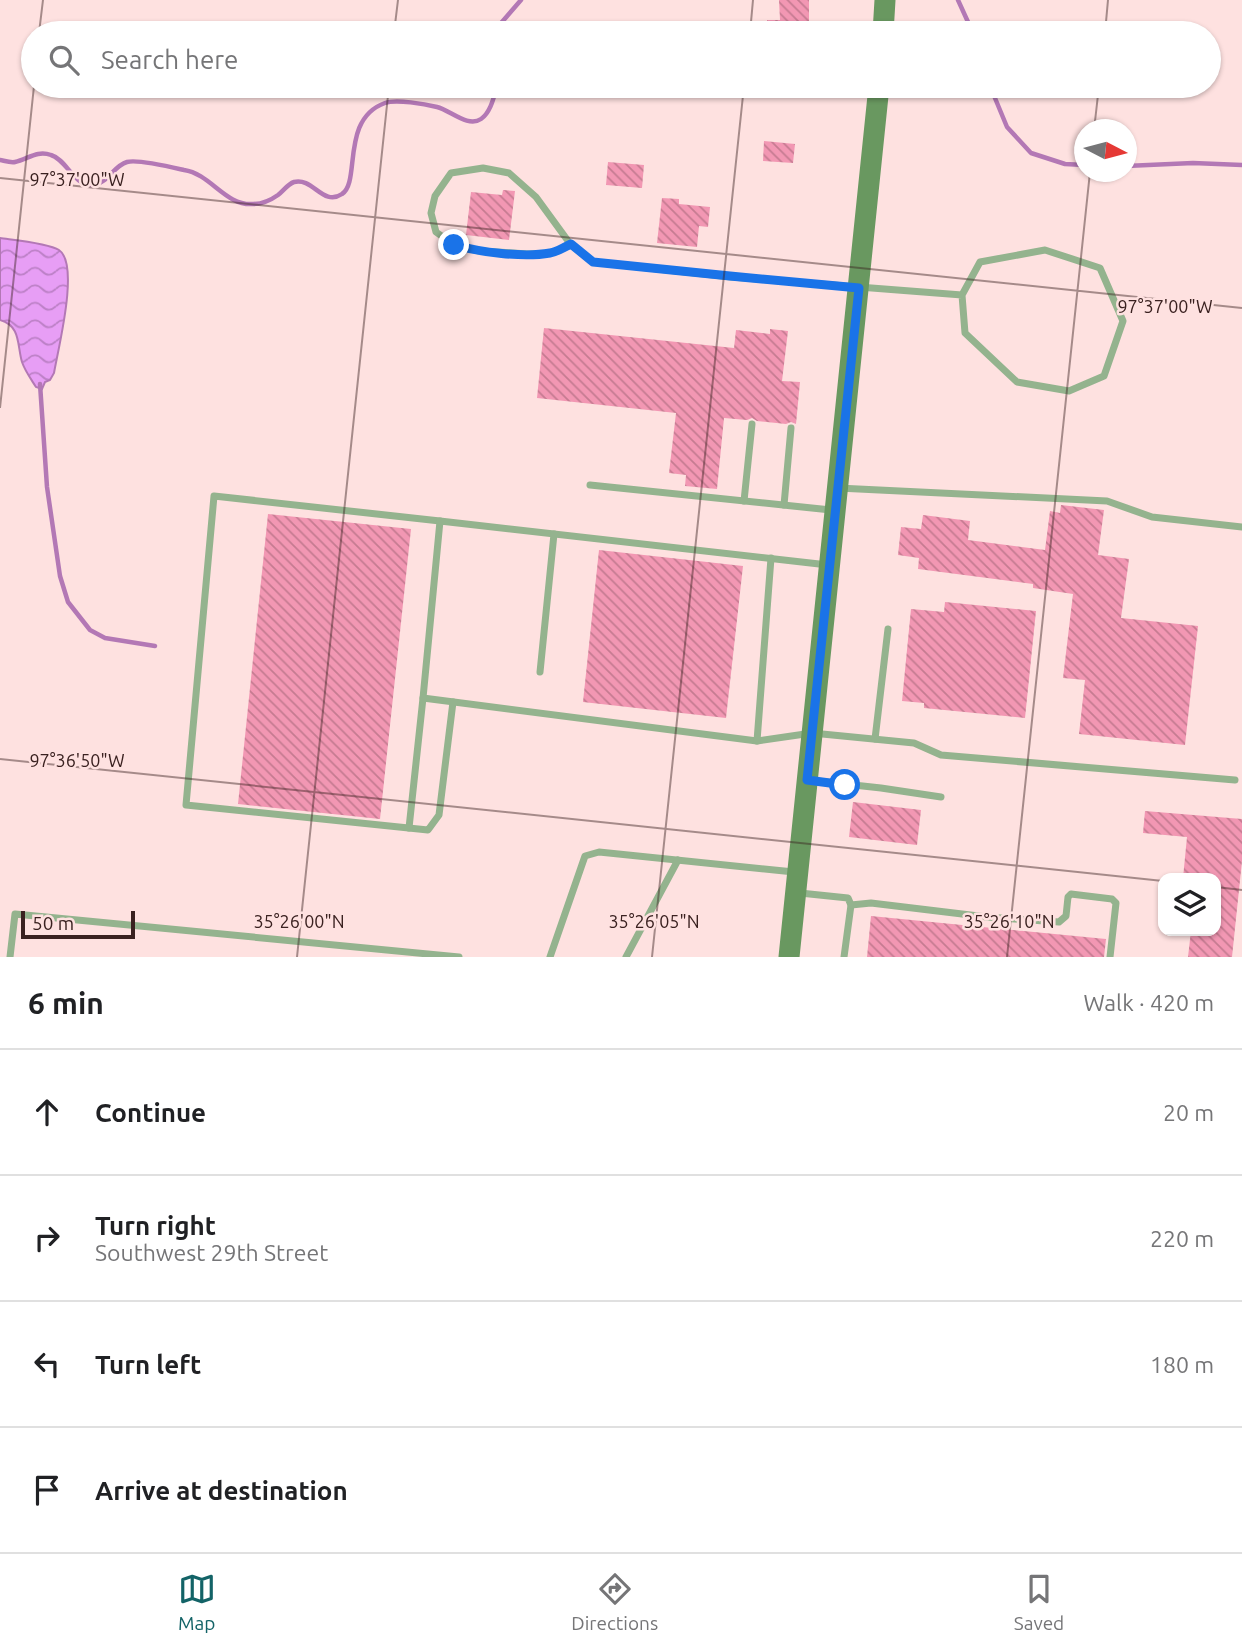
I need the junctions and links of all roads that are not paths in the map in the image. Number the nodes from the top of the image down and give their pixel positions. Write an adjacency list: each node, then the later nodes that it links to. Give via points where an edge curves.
1 (886, 0): 2 (street)
2 (884, 21)
3 (878, 98): 5 (street)
4 (571, 244): 4 (lane, via 536,197 509,173 484,168 451,173 430,213 436,232 454,245 479,251 551,253); 5 (lane, via 593,262)
5 (859, 288): 6 (lane); 10 (street)
6 (962, 295): 6 (lane, via 980,262 1045,250 1100,268 1123,321 1104,376 1069,391 1017,382 965,333)
7 (752, 424): 11 (lane)
8 (791, 428): 12 (lane)
9 (590, 485): 11 (lane)
10 (838, 488): 13 (street); 15 (lane, via 1107,501 1152,517)
11 (744, 501): 12 (lane)
12 (784, 505): 13 (lane)
13 (836, 510): 18 (street)
14 (440, 521): 16 (lane); 21 (lane); 29 (lane, via 214,496 186,805)
15 (1242, 527)
16 (554, 534): 17 (lane); 20 (lane)
17 (771, 558): 18 (lane); 25 (lane)
18 (830, 565): 23 (street)
19 (888, 629): 24 (lane)
20 (540, 672)
21 (423, 698): 22 (lane); 29 (lane)
22 (453, 702): 25 (lane); 29 (lane, via 439,815 428,830)
23 (812, 733): 24 (lane); 25 (lane); 26 (street)
24 (875, 739): 27 (lane, via 914,743 941,755)
25 (757, 741)
26 (807, 780): 28 (lane); 31 (street)
27 (1235, 780)
28 (941, 797)
29 (409, 828)
30 (678, 860): 31 (lane); 35 (lane, via 598,852 585,856); 36 (lane)
31 (797, 883): 32 (lane, via 848,898); 37 (street)
32 (851, 905): 38 (lane); 39 (lane, via 1059,922 1066,916 1071,894 1112,899 1116,903)
33 (10, 957): 34 (lane, via 15,914)
34 (458, 957)
35 (550, 957)
36 (626, 957)
37 (789, 957)
38 (844, 957)
39 (1110, 957)

